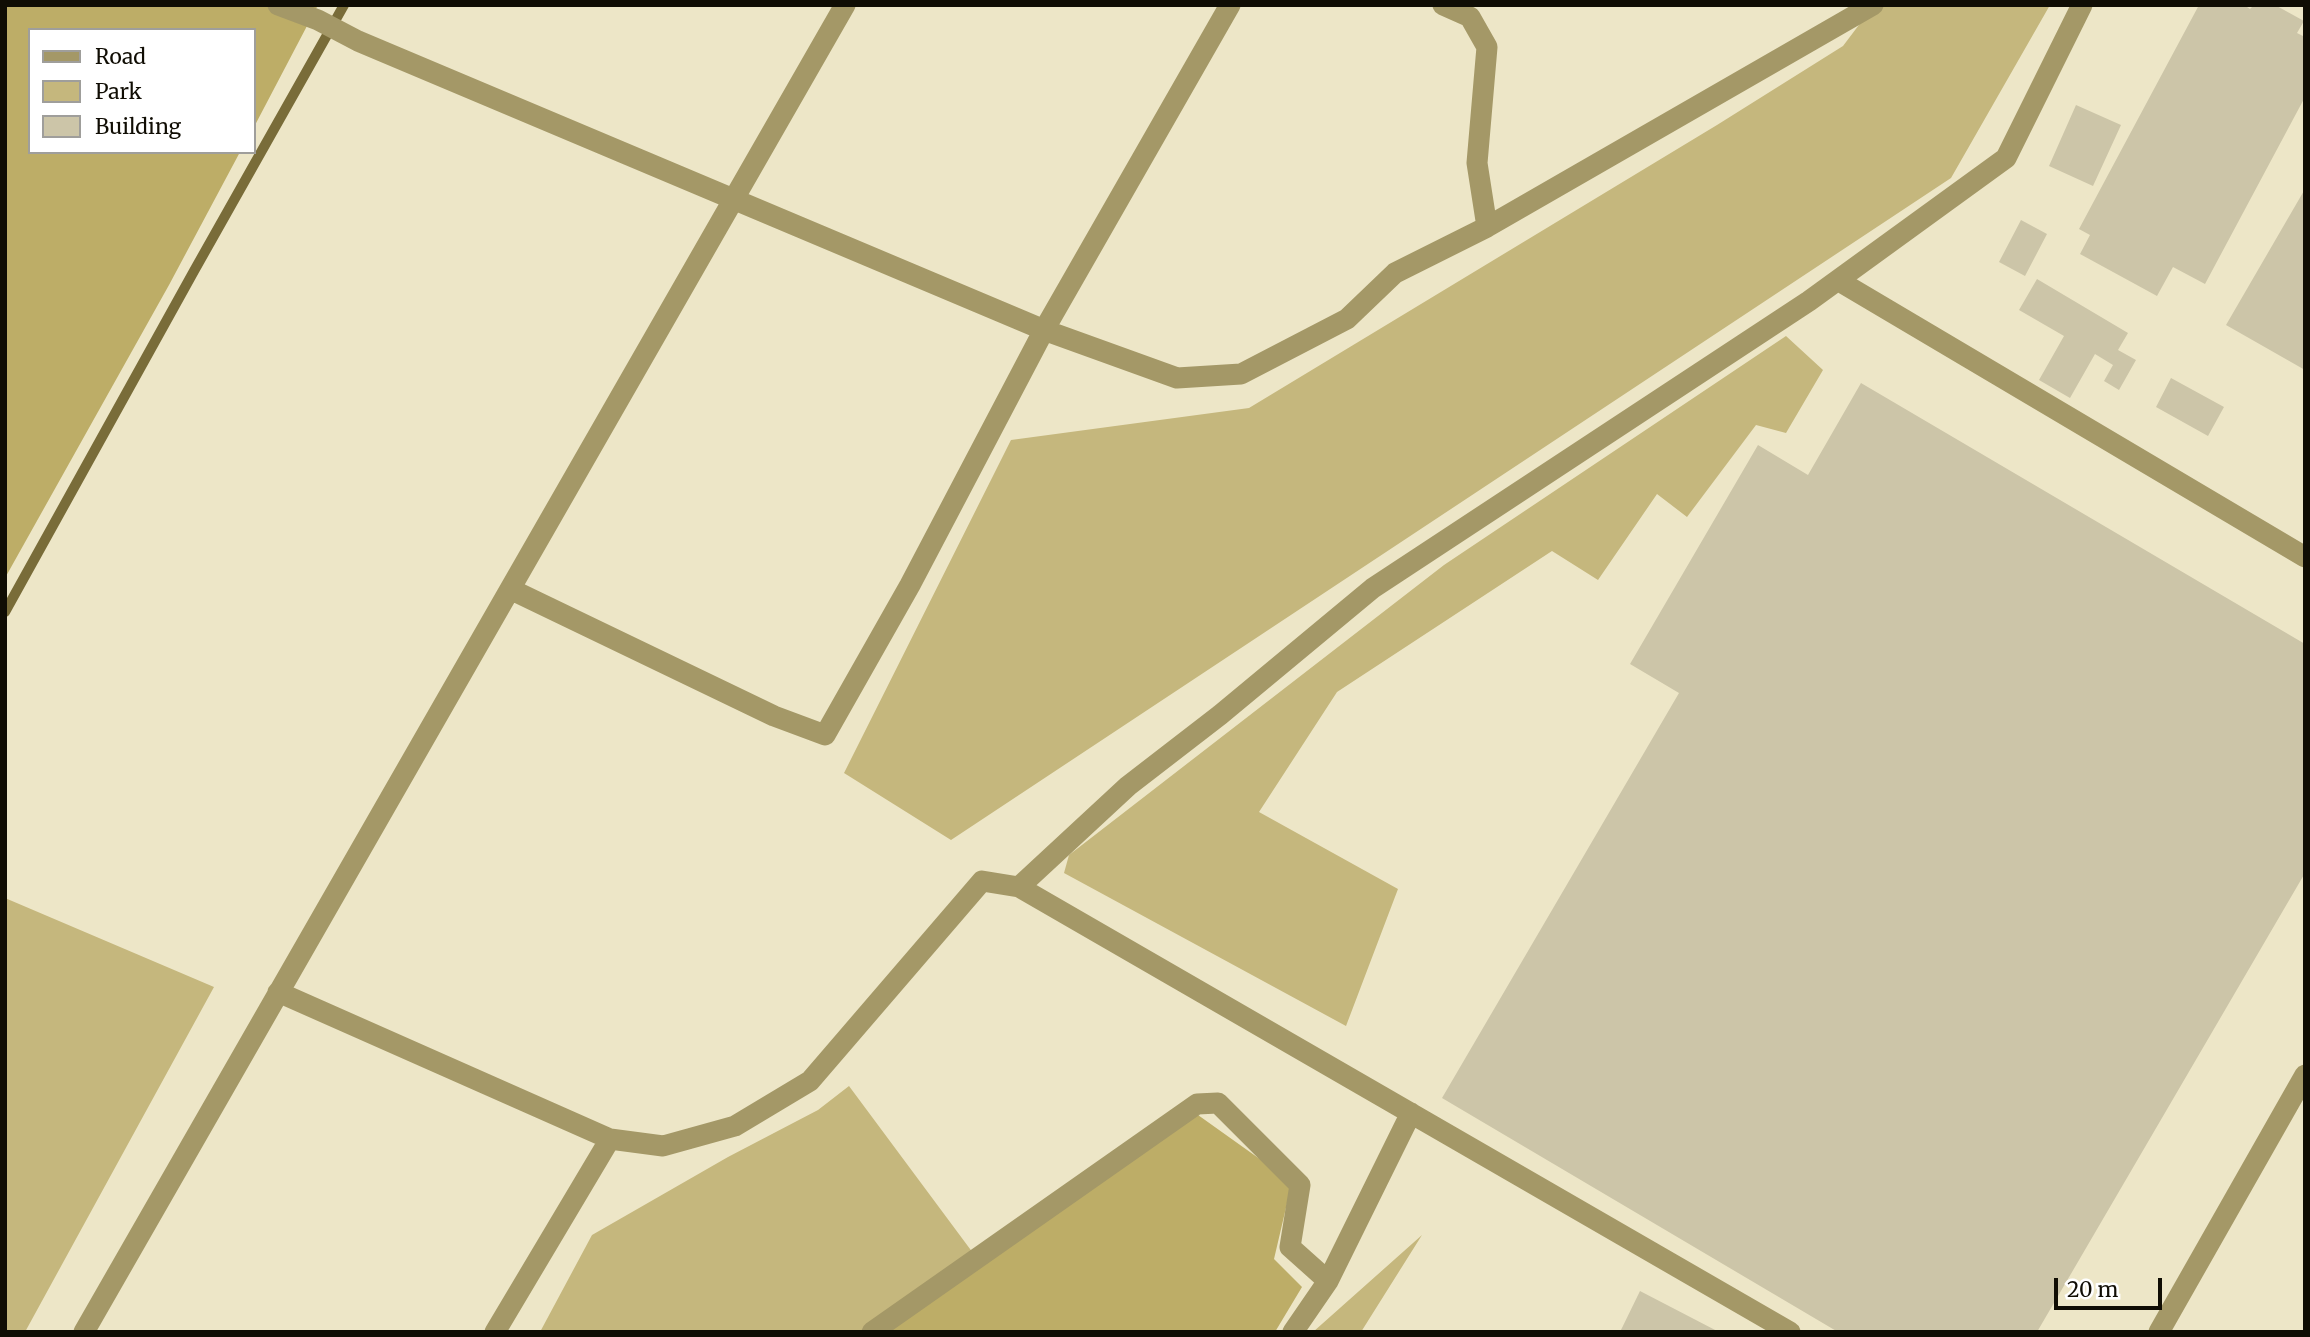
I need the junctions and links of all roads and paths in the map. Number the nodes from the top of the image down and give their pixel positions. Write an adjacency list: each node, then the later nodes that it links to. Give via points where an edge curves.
1 (278, 5): 7 (street)
2 (845, 5): 7 (street)
3 (1230, 5): 10 (street)
4 (1443, 5): 8 (street, via 1470,17 1487,47 1477,163)
5 (1873, 5): 8 (street)
6 (2082, 5): 9 (street, via 2006,158)
7 (733, 199): 10 (street); 12 (street)
8 (1487, 227): 10 (street, via 1395,273 1347,319 1241,374 1177,378)
9 (1839, 281): 11 (street); 13 (street, via 1373,589 1128,786)
10 (1044, 330): 12 (street, via 910,586 825,735 774,716)
11 (2305, 557)
12 (510, 589): 14 (street)
13 (1019, 887): 16 (street); 17 (street, via 982,881 810,1082 735,1126 663,1146)
14 (278, 992): 17 (street); 19 (street)
15 (2305, 1075): 24 (street)
16 (1411, 1114): 18 (street); 23 (street)
17 (610, 1139): 20 (street)
18 (1328, 1281): 21 (street, via 1290,1247 1300,1185 1218,1103 1197,1104); 22 (street)
19 (84, 1332)
20 (495, 1332)
21 (872, 1332)
22 (1293, 1332)
23 (1790, 1332)
24 (2159, 1332)

